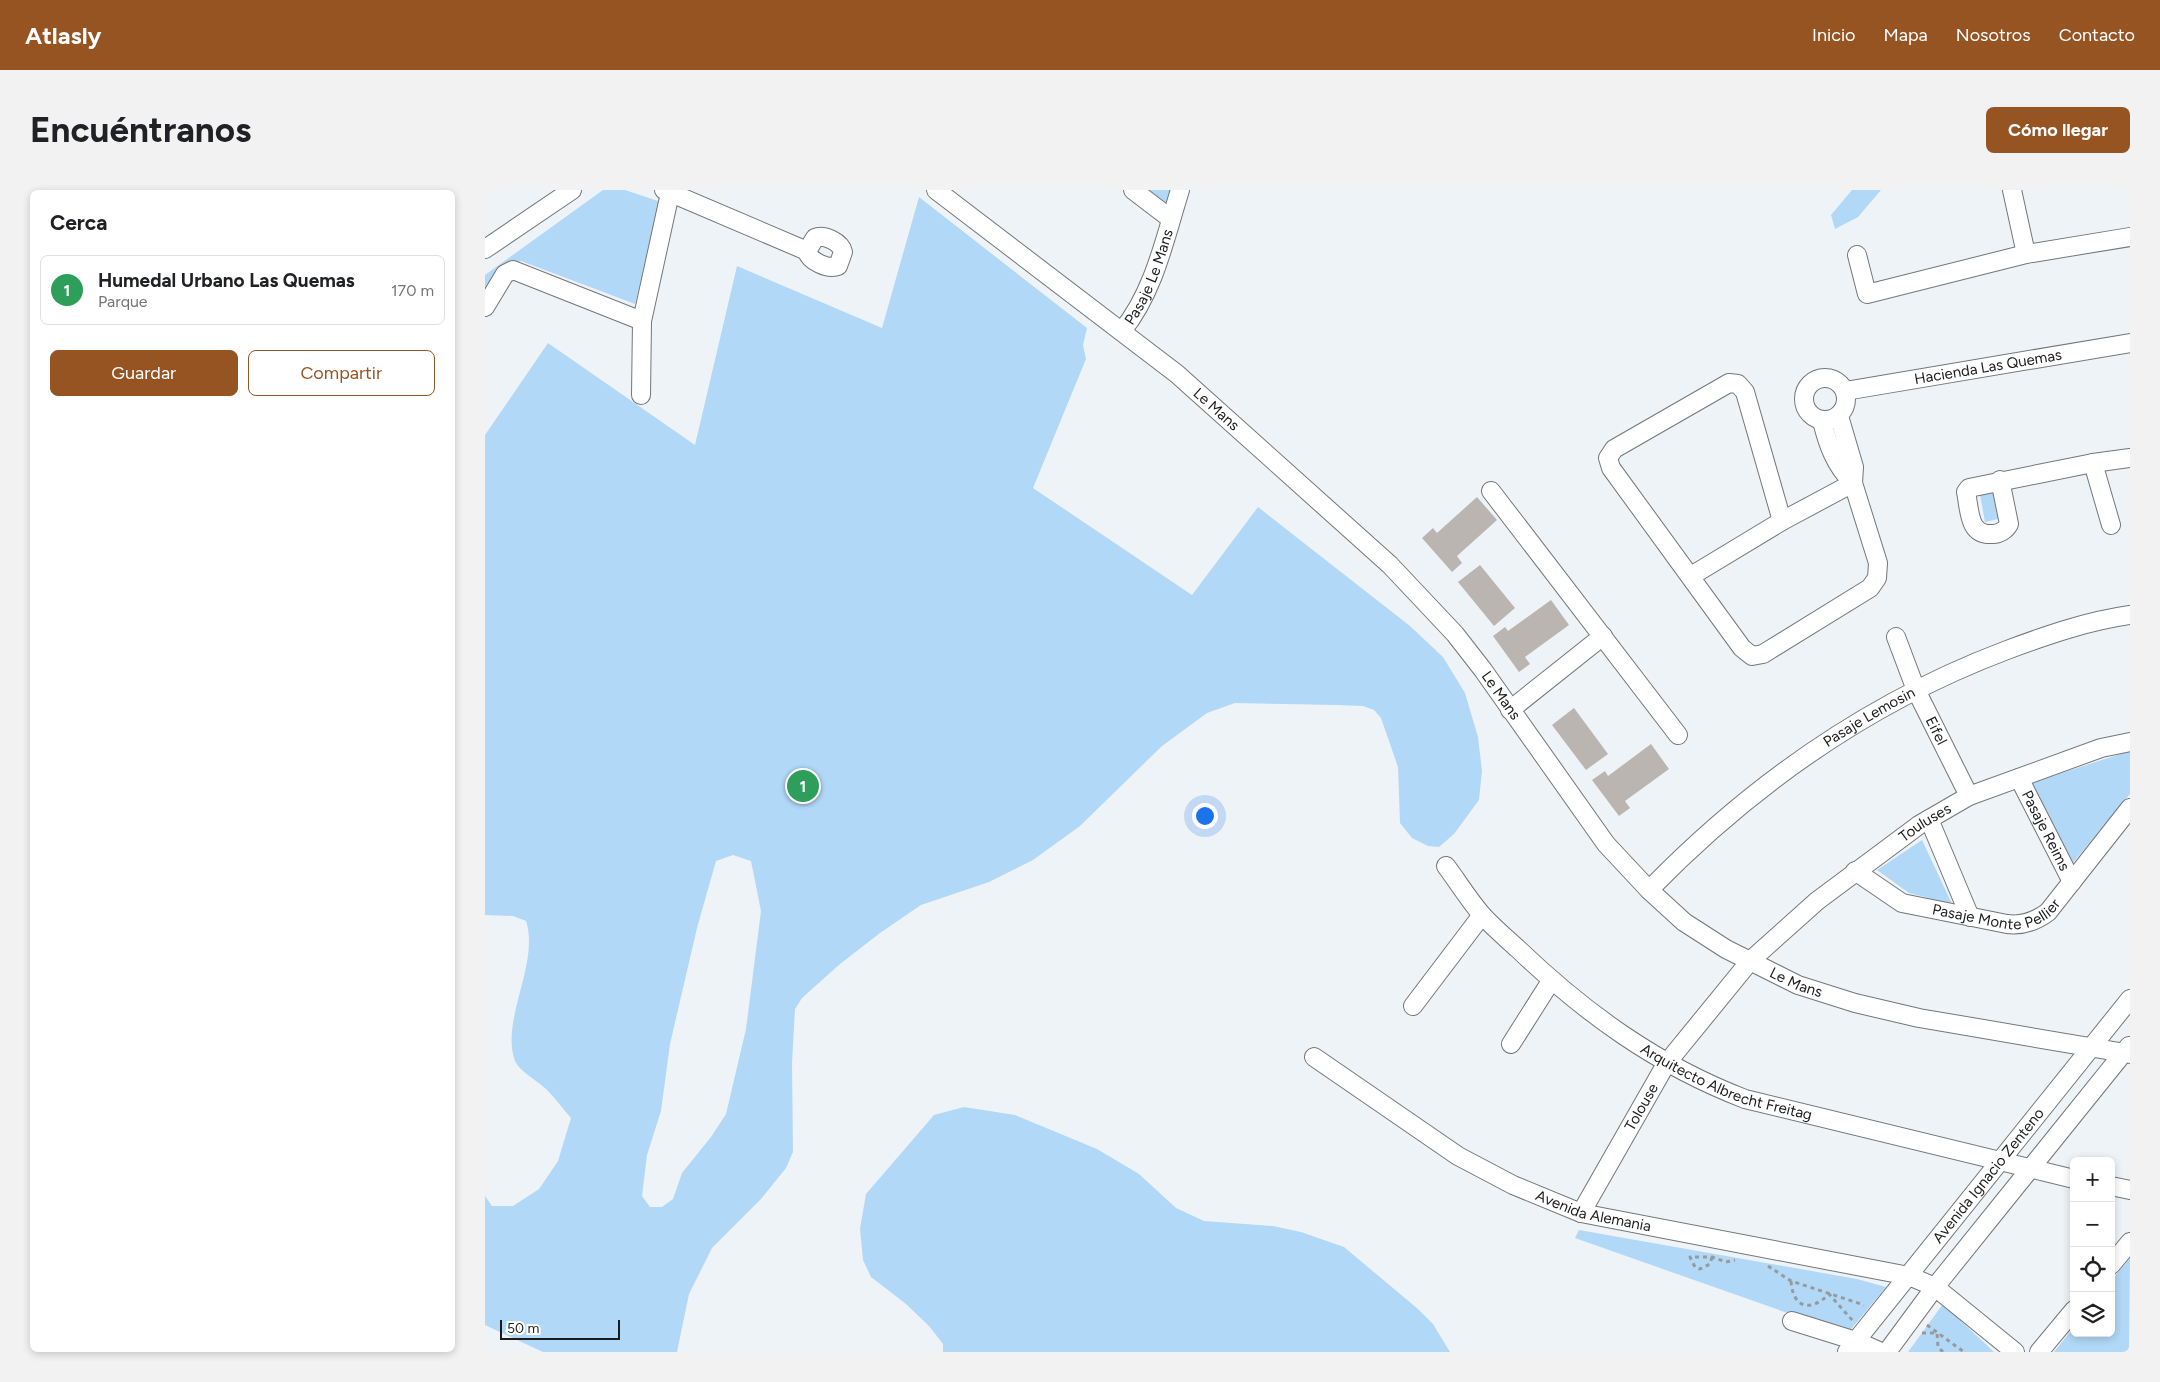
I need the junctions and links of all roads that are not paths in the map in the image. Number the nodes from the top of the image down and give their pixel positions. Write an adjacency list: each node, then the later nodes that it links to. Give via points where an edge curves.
1 (572, 190): 9 (street)
2 (936, 190): 15 (street, Le Mans)
3 (1133, 190): 7 (street, Pasaje Le Mans)
4 (1180, 190): 7 (street, Pasaje Le Mans)
5 (2012, 190): 12 (street)
6 (667, 191): 10 (street); 14 (street)
7 (1171, 219): 15 (street, Pasaje Le Mans, via 1144,298)
8 (2130, 237): 12 (street)
9 (485, 249)
10 (807, 251)
11 (1857, 254): 12 (street, via 1867,294)
12 (2026, 254)
13 (485, 307): 14 (street, via 505,274 513,270)
14 (642, 321): 18 (street)
15 (1122, 331): 32 (street, Le Mans, via 1177,374 1390,565 1455,634)
16 (2130, 343): 17 (street, Hacienda Las Quemas)
17 (1845, 391): 19 (street, via 1845,409); 19 (street, via 1833,379 1815,380 1809,386 1805,394 1807,411 1814,418)
18 (641, 396)
19 (1831, 418): 23 (street, via 1830,451 1843,473)
20 (2130, 458): 21 (street)
21 (2093, 463): 22 (street); 26 (street)
22 (2000, 480)
23 (1853, 482): 25 (street); 27 (street, via 1878,563 1877,578 1869,588 1763,654 1752,656 1741,648)
24 (1491, 491): 29 (street)
25 (1782, 521): 27 (street); 27 (street, via 1745,392 1738,384 1729,383 1614,448 1608,458 1611,468)
26 (2111, 525)
27 (1691, 576)
28 (2130, 614): 31 (street, Pasaje Lemosin, via 2029,642)
29 (1603, 636): 32 (street); 33 (street)
30 (1896, 637): 31 (street, Eifel)
31 (1916, 690): 36 (street, Eifel); 42 (street, Pasaje Lemosin, via 1849,727 1780,773 1712,829)
32 (1510, 710): 42 (street, Le Mans, via 1606,844)
33 (1678, 735)
34 (2130, 742): 35 (street, Touluses, via 2101,748)
35 (2019, 778): 36 (street, Touluses); 41 (street, Pasaje Reims)
36 (1969, 796): 38 (street, Touluses)
37 (2130, 808): 41 (street, Pasaje Monte Pellier)
38 (1929, 819): 40 (street, Touluses); 44 (street)
39 (1446, 866): 43 (street, Arquitecto Albrecht Freitag)
40 (1855, 871): 44 (street, Pasaje Monte Pellier, via 1902,903); 45 (street, Touluses, via 1817,900)
41 (2072, 882): 44 (street, Pasaje Monte Pellier, via 2048,912 2031,922 2007,924)
42 (1649, 890): 45 (street, Le Mans, via 1703,935)
43 (1482, 915): 46 (street, Arquitecto Albrecht Freitag); 48 (street)
44 (1970, 917)
45 (1750, 961): 50 (street, Le Mans, via 1798,985 1855,1003 1919,1018); 53 (street, Tolouse)
46 (1551, 981): 49 (street); 53 (street, Arquitecto Albrecht Freitag, via 1621,1036)
47 (2130, 1000): 50 (street, Avenida Ignacio Zenteno)
48 (1413, 1006)
49 (1511, 1044)
50 (2093, 1047): 51 (street, Le Mans); 54 (street, Avenida Ignacio Zenteno)
51 (2128, 1051): 55 (street, Avenida Ignacio Zenteno)
52 (1314, 1057): 59 (street, Avenida Alemania, via 1458,1156 1513,1185)
53 (1666, 1064): 54 (street, Arquitecto Albrecht Freitag, via 1707,1085 1745,1099); 59 (street, Tolouse)
54 (1999, 1162): 55 (street, Arquitecto Albrecht Freitag); 62 (street, Avenida Ignacio Zenteno)
55 (2031, 1170): 56 (street, Arquitecto Albrecht Freitag); 63 (street, Avenida Ignacio Zenteno)
56 (2070, 1178)
57 (2115, 1187): 58 (street)
58 (2130, 1190)
59 (1581, 1214): 62 (street, Avenida Alemania)
60 (2130, 1242): 61 (street)
61 (2115, 1260)
62 (1909, 1276): 63 (street, Avenida Alemania); 66 (street, Avenida Ignacio Zenteno)
63 (1935, 1287): 68 (street, Avenida Ignacio Zenteno); 69 (street)
64 (2070, 1315): 70 (street)
65 (1792, 1320): 66 (street)
66 (1856, 1342): 67 (street)
67 (1881, 1352)
68 (1887, 1352)
69 (2015, 1352)
70 (2039, 1352)

